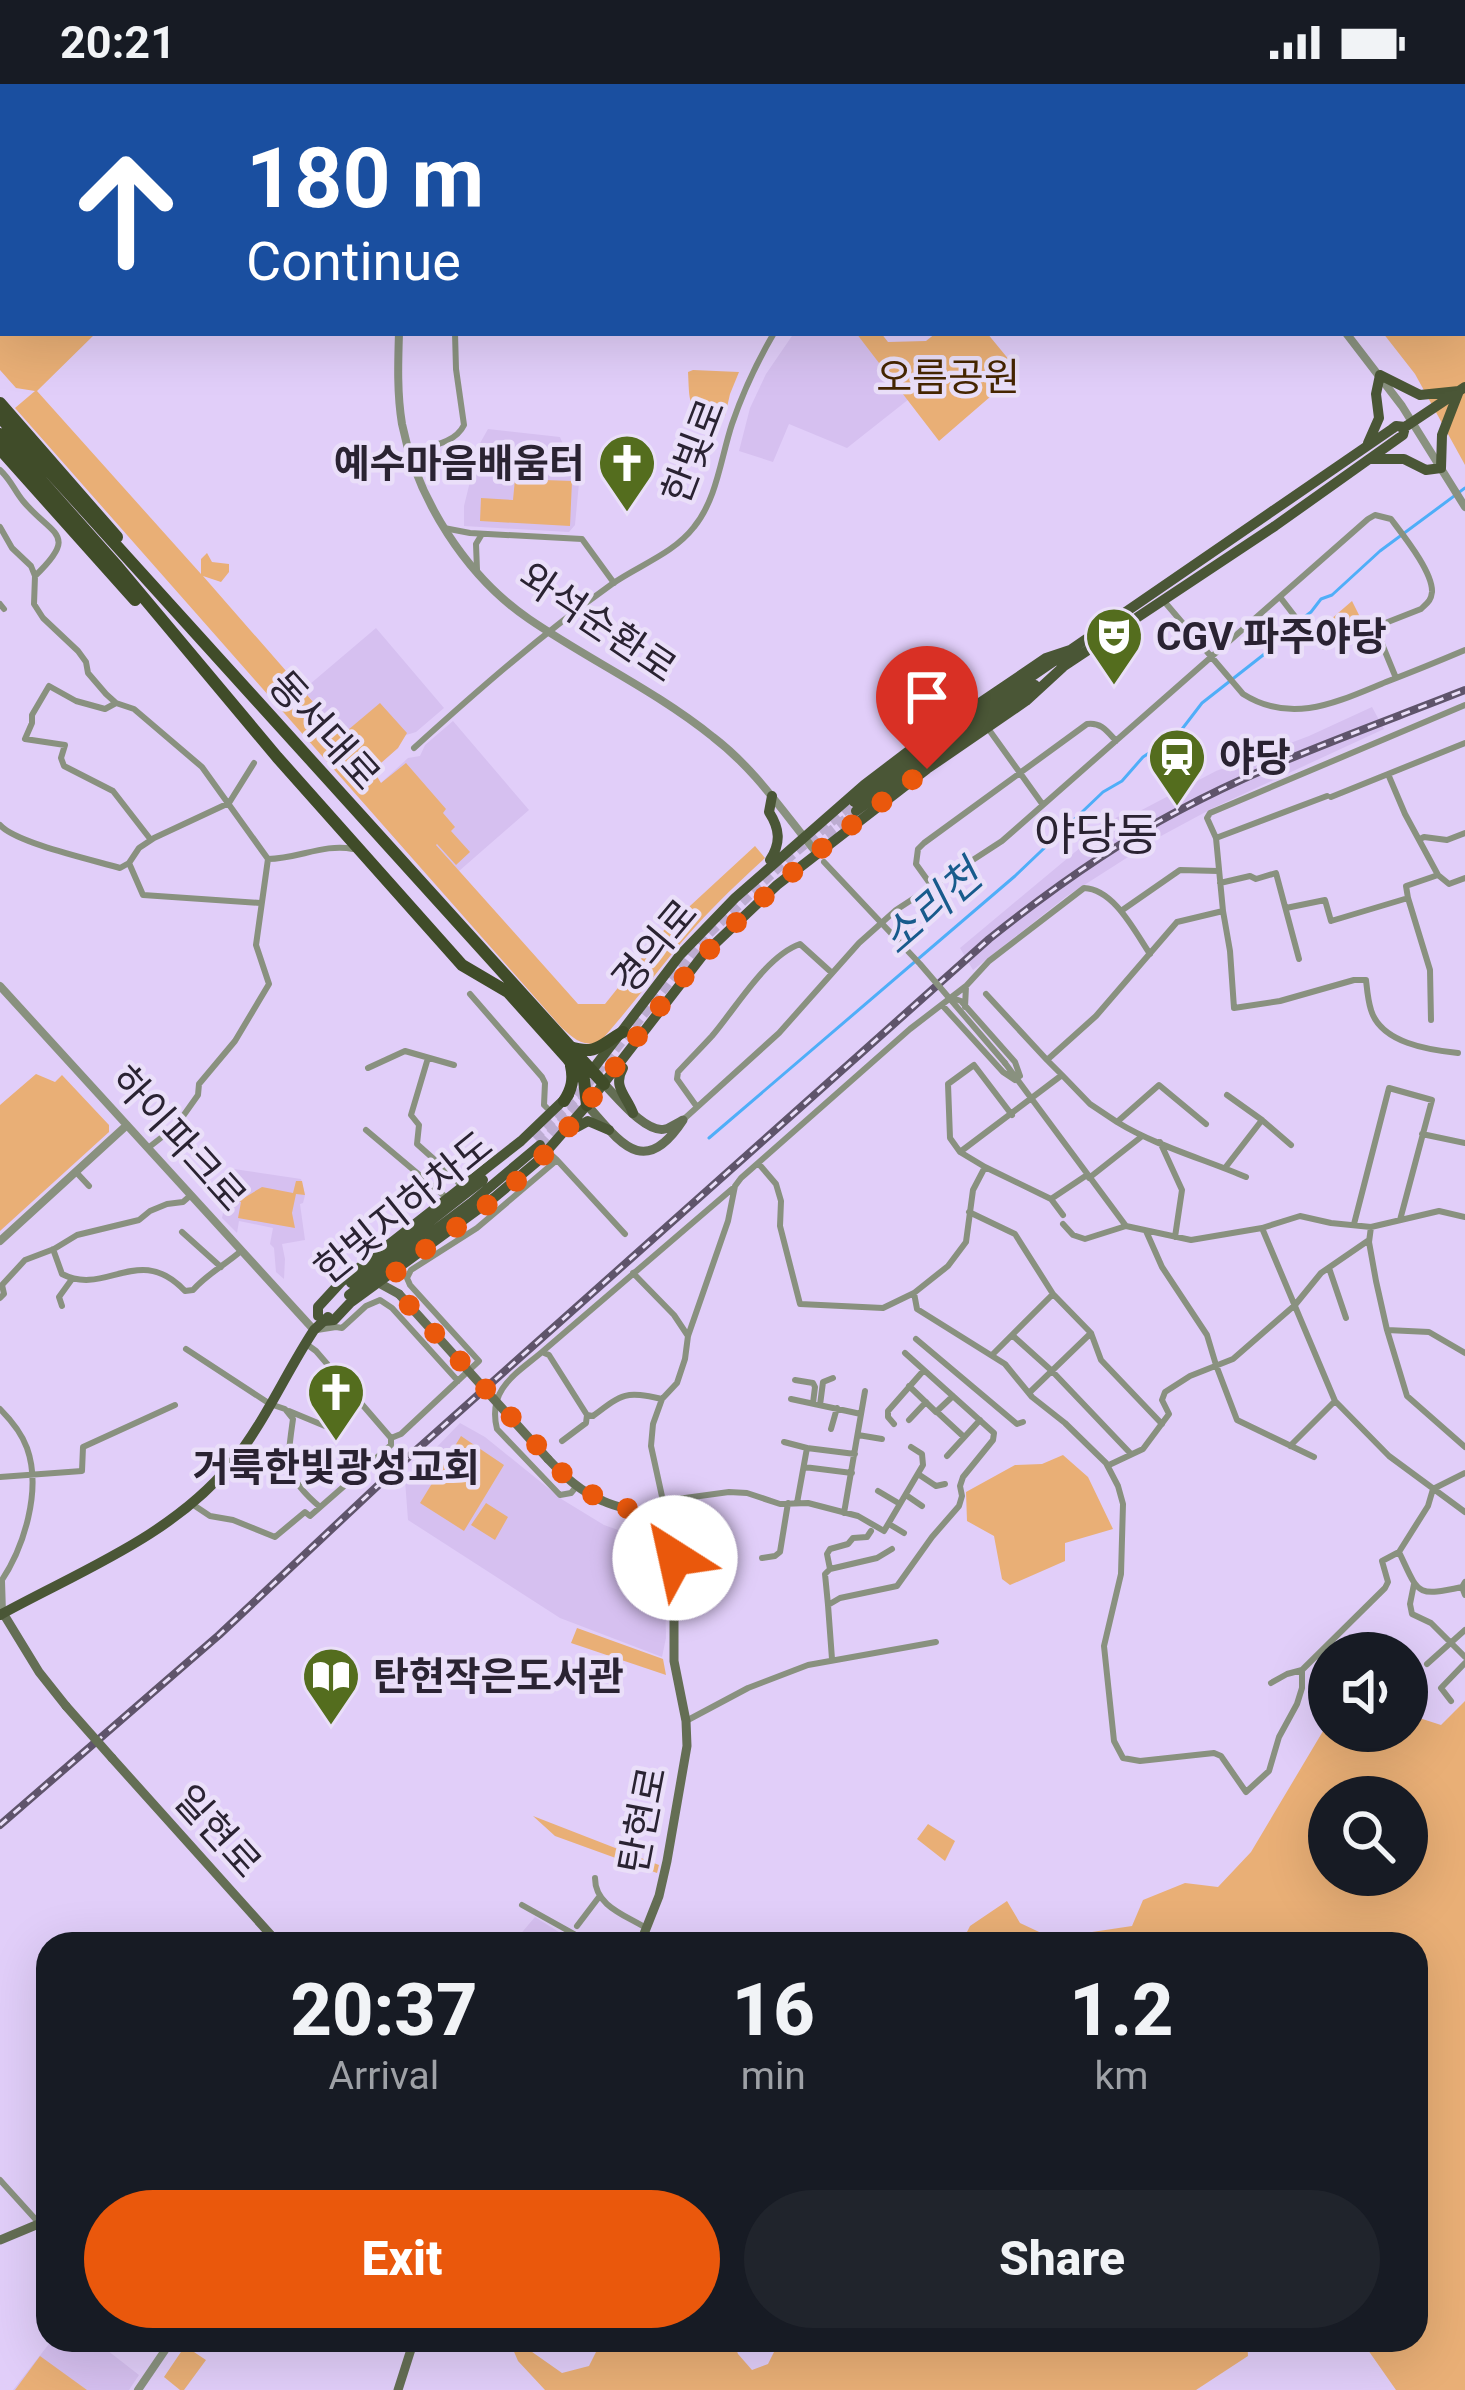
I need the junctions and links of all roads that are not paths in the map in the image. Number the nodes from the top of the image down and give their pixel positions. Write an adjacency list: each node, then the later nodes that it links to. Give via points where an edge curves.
1 (399, 336): 12 (street, 와석순환로)
2 (455, 336): 12 (street, via 464,425 454,439)
3 (772, 336): 22 (street, 한빛로, via 695,526)
4 (1348, 336): 5 (street)
5 (1380, 375): 6 (main road, via 1420,394); 9 (street); 13 (main road)
6 (1462, 389): 9 (main road, 경의로); 15 (main road, via 1442,435)
7 (0, 403): 34 (highway)
8 (0, 417): 34 (highway, 동서대로)
9 (1409, 424): 13 (main road, 경의로); 15 (street)
10 (0, 434): 38 (highway, 동서대로)
11 (0, 448): 38 (highway)
12 (410, 452): 18 (street, 와석순환로)
13 (1368, 453): 15 (main road); 23 (main road, 경의로); 45 (main road, 경의로, via 976,703 910,750)
14 (0, 470): 21 (street, via 58,538 54,559)
15 (1444, 473): 16 (street)
16 (1465, 507)
17 (0, 527): 21 (street)
18 (444, 528): 19 (street); 20 (street, 와석순환로)
19 (482, 534): 20 (street); 22 (street, via 582,539)
20 (477, 572): 26 (street, 와석순환로)
21 (35, 576): 31 (street, via 34,604)
22 (614, 583): 26 (street, 한빛로)
23 (1163, 600): 28 (street); 29 (main road, 경의로)
24 (1284, 601): 25 (street, via 1324,647); 25 (street, via 1368,519 1391,519 1415,551 1431,597); 28 (street)
25 (1375, 628): 30 (street)
26 (551, 633): 37 (street, 한빛로); 42 (street, 와석순환로, via 679,711)
27 (1465, 650): 30 (street)
28 (1209, 657): 30 (street, via 1243,694 1270,707 1309,710); 35 (street)
29 (1064, 667): 33 (main road, 경의로); 45 (main road, 경의로)
30 (1396, 678)
31 (116, 703): 43 (street, via 202,766); 52 (street, via 98,708 49,686 25,739 64,746 64,766 112,791)
32 (1465, 705): 50 (street, via 1210,813)
33 (988, 728): 40 (street); 45 (main road, 경의로)
34 (296, 741): 69 (highway, 동서대로)
35 (1116, 741): 40 (street, via 1087,724); 44 (street)
36 (1465, 743): 41 (street)
37 (414, 748)
38 (277, 758): 46 (highway, 동서대로)
39 (254, 764): 43 (street)
40 (1019, 773): 44 (street); 63 (street, via 918,849 916,864)
41 (1388, 774): 50 (street); 51 (street)
42 (772, 796): 49 (street, 와석순환로); 58 (main road, via 779,843)
43 (229, 803): 52 (street); 56 (street)
44 (1043, 805): 63 (street)
45 (853, 809): 49 (main road, 경의로); 55 (main road, 경의로)
46 (327, 813): 53 (street, via 337,837); 54 (highway, 동서대로)
47 (0, 825): 57 (street, via 120,868)
48 (1465, 833): 51 (street)
49 (803, 836): 55 (street, 와석순환로); 58 (main road, 경의로)
50 (1216, 838): 59 (street)
51 (1420, 839): 60 (street)
52 (151, 840): 57 (street)
53 (329, 848): 54 (street); 56 (street)
54 (365, 856): 70 (highway, 동서대로)
55 (820, 857): 83 (main road, 경의로, via 703,955); 93 (street, bridge)
56 (268, 859): 65 (street)
57 (129, 863): 65 (street, via 142,895)
58 (767, 869): 82 (main road, 경의로, via 680,955)
59 (1218, 871): 62 (street); 68 (street, via 1180,870)
60 (1438, 875): 61 (street, via 1449,884); 64 (street, via 1406,886)
61 (1465, 878)
62 (1220, 884): 66 (street, via 1276,873); 67 (street)
63 (931, 885): 73 (street)
64 (1408, 898): 66 (street, via 1331,920 1325,900); 81 (street, via 1430,970)
65 (260, 903): 115 (street, via 256,945 269,984 176,1126)
66 (1286, 908): 72 (street)
67 (1223, 911): 71 (street, via 1177,922); 85 (street, via 1234,1008 1366,980 1371,1014 1383,1028 1411,1044)
68 (1120, 912): 71 (street); 75 (street, via 1100,891 1084,888)
69 (450, 914): 70 (highway, via 459,942 445,943); 84 (highway, 동서대로)
70 (430, 930): 84 (highway, 동서대로)
71 (1150, 954): 87 (street)
72 (1299, 958)
73 (832, 973): 98 (street); 98 (street, via 800,944 759,977 678,1072)
74 (0, 986): 106 (street, 하이파크로)
75 (966, 986): 78 (street); 80 (street)
76 (470, 994): 99 (street, via 542,1077)
77 (986, 994): 87 (street)
78 (952, 998): 79 (street); 80 (street)
79 (942, 1005): 93 (street); 118 (street)
80 (965, 1007): 93 (street, via 1015,1062)
81 (1431, 1020)
82 (623, 1032): 84 (highway); 90 (main road, 경의로)
83 (634, 1044): 92 (main road, 경의로); 100 (main road, via 618,1081)
84 (569, 1053): 90 (highway, 동서대로); 96 (highway, via 573,1079)
85 (1458, 1053)
86 (428, 1058): 88 (street); 89 (street, via 405,1052); 126 (street, via 411,1115 417,1144)
87 (1047, 1060): 91 (street)
88 (454, 1064)
89 (368, 1068)
90 (588, 1075): 92 (highway, 동서대로); 96 (main road, 경의로); 97 (highway)
91 (1061, 1075): 95 (street); 104 (street)
92 (604, 1084): 97 (main road, 경의로); 100 (main road)
93 (1023, 1085): 95 (street)
94 (1227, 1095): 103 (street)
95 (1033, 1098): 101 (street); 122 (street)
96 (564, 1100): 99 (main road, 경의로)
97 (587, 1105): 107 (main road, 경의로); 109 (main road)
98 (697, 1107): 102 (street)
99 (547, 1112): 107 (main road, via 565,1115); 126 (main road, 경의로)
100 (633, 1113): 102 (main road, via 660,1130)
101 (1012, 1115): 117 (street); 117 (street, via 974,1065 948,1084 950,1138)
102 (682, 1120): 109 (main road, via 642,1153)
103 (1262, 1120): 114 (street); 120 (street)
104 (1117, 1122): 105 (street, via 1159,1084); 111 (street)
105 (1206, 1124)
106 (128, 1125): 115 (street, 하이파크로); 121 (street)
107 (566, 1129): 109 (main road, via 588,1121); 116 (main road, 경의로)
108 (366, 1130): 128 (street)
109 (609, 1130)
110 (1423, 1134): 113 (street); 132 (street); 133 (street, via 1432,1100 1389,1088)
111 (1141, 1137): 112 (street); 122 (street)
112 (1160, 1142): 120 (street); 140 (street, via 1182,1190)
113 (1465, 1143)
114 (1291, 1145)
115 (148, 1148): 127 (street, 하이파크로)
116 (544, 1149): 139 (street); 147 (main road, 경의로); 160 (main road, 경의로); 179 (street, via 477,1228 407,1278 479,1361)
117 (961, 1152): 119 (street)
118 (758, 1162): 125 (street); 153 (street, via 776,1184 800,1304 883,1308)
119 (985, 1167): 129 (street); 130 (street)
120 (1225, 1168): 123 (street)
121 (76, 1172): 124 (street); 142 (street)
122 (1088, 1177): 129 (street); 134 (street)
123 (1246, 1177)
124 (89, 1186)
125 (735, 1186): 148 (street); 164 (street)
126 (463, 1188): 128 (main road, 경의로)
127 (191, 1195): 143 (street); 144 (street, 하이파크로)
128 (448, 1199): 160 (main road, 경의로, via 341,1282 318,1306)
129 (1051, 1199): 134 (street, via 1073,1235)
130 (969, 1212): 153 (street, via 966,1242); 155 (street, via 1015,1234)
131 (1465, 1217): 132 (street, via 1439,1211)
132 (1400, 1220): 135 (street)
133 (1354, 1225): 135 (street); 136 (street, via 1300,1216)
134 (1126, 1226): 137 (street)
135 (1371, 1227): 141 (street)
136 (1262, 1228): 140 (street); 157 (street)
137 (1146, 1231): 140 (street); 174 (street, via 1207,1334)
138 (182, 1232): 145 (street)
139 (625, 1234)
140 (1175, 1237)
141 (1369, 1240): 146 (street); 161 (street)
142 (0, 1241)
143 (53, 1249): 150 (street); 156 (street, via 25,1260)
144 (241, 1251): 145 (street); 152 (street, 하이파크로)
145 (221, 1267): 150 (street, via 193,1291 140,1269)
146 (1329, 1268): 157 (street); 159 (street)
147 (396, 1271): 151 (main road, 경의로); 154 (main road)
148 (633, 1274): 164 (street); 169 (street)
149 (279, 1276): 152 (street)
150 (72, 1280): 158 (street, via 58,1297)
151 (379, 1283): 154 (main road); 160 (main road, 경의로, via 334,1320)
152 (273, 1286): 160 (street, 하이파크로)
153 (914, 1293): 172 (street, via 917,1310)
154 (398, 1294): 227 (main road, bridge)
155 (1053, 1294): 162 (street); 163 (street)
156 (0, 1298)
157 (1295, 1305): 174 (street); 187 (street)
158 (62, 1306)
159 (1346, 1318)
160 (318, 1323): 166 (main road, 경의로); 179 (street, via 342,1328 380,1300)
161 (1387, 1330): 170 (street, via 1429,1332); 213 (street, via 1407,1396)
162 (1091, 1333): 176 (street); 203 (street, via 1101,1360)
163 (1012, 1335): 172 (street); 176 (street)
164 (688, 1336): 184 (street, via 676,1383)
165 (916, 1340): 168 (street)
166 (305, 1343): 186 (street); 189 (main road, 경의로)
167 (186, 1349): 189 (street)
168 (928, 1350): 173 (street); 201 (street)
169 (542, 1352): 197 (street); 227 (street, via 501,1387 497,1429 560,1495)
170 (1465, 1352)
171 (905, 1353): 173 (street)
172 (992, 1355): 182 (street)
173 (916, 1363): 175 (street)
174 (1216, 1366): 203 (street, via 1165,1392 1169,1414); 211 (street, via 1238,1420)
175 (924, 1370): 180 (street); 183 (street)
176 (1052, 1371): 182 (street); 216 (street)
177 (833, 1378): 190 (street)
178 (795, 1380): 190 (street, via 813,1383)
179 (458, 1381): 207 (street)
180 (909, 1386): 188 (street); 202 (street, via 888,1411)
181 (866, 1391): 196 (street)
182 (1029, 1394): 219 (street)
183 (952, 1396): 195 (street); 200 (street)
184 (662, 1399): 197 (street, via 619,1396); 231 (street, via 651,1446)
185 (791, 1399): 190 (street)
186 (356, 1400): 194 (street, via 325,1426); 207 (street)
187 (1334, 1401): 211 (street); 228 (street)
188 (926, 1402): 195 (street); 199 (street)
189 (270, 1404): 194 (street); 233 (main road, 경의로, via 232,1463)
190 (816, 1404): 192 (street); 198 (street)
191 (175, 1405): 223 (street, via 83,1447 82,1471)
192 (837, 1408): 196 (street); 204 (street)
193 (0, 1409): 223 (street, via 27,1445)
194 (285, 1409): 236 (street, via 293,1419 290,1472)
195 (935, 1411): 206 (street)
196 (862, 1414): 205 (street)
197 (587, 1415): 209 (street)
198 (812, 1415)
199 (909, 1420)
200 (980, 1420): 206 (street); 250 (street, via 993,1440 963,1477 958,1507 898,1586)
201 (1023, 1422)
202 (894, 1424)
203 (1162, 1424): 216 (street)
204 (831, 1429)
205 (858, 1435): 208 (street); 215 (street)
206 (964, 1437): 217 (street)
207 (391, 1438): 236 (street)
208 (882, 1439)
209 (562, 1441)
210 (784, 1442): 214 (street)
211 (1290, 1446): 218 (street)
212 (911, 1447): 224 (street, via 922,1454)
213 (1465, 1447)
214 (807, 1448): 215 (street); 220 (street)
215 (855, 1454): 221 (street)
216 (1131, 1454): 219 (street)
217 (947, 1456)
218 (1314, 1457)
219 (1108, 1466): 258 (street, via 1123,1504 1121,1574 1104,1646 1114,1741 1123,1758 1214,1753 1246,1792 1269,1771 1298,1704)
220 (804, 1467): 221 (street); 232 (street)
221 (852, 1473): 238 (street)
222 (1465, 1473): 228 (street)
223 (32, 1474): 225 (street); 247 (street, via 26,1535)
224 (918, 1474): 226 (street); 230 (street)
225 (0, 1477)
226 (945, 1484)
227 (577, 1486): 239 (main road)
228 (1433, 1489): 237 (street); 244 (street)
229 (878, 1491): 234 (street)
230 (906, 1495): 234 (street); 235 (street)
231 (663, 1501): 232 (street, via 729,1492); 239 (street)
232 (793, 1503): 238 (street); 245 (street, via 780,1552)
233 (192, 1504): 236 (street, via 275,1537); 251 (main road, 경의로, via 157,1531)
234 (900, 1504): 240 (street)
235 (922, 1506)
236 (320, 1507)
237 (1465, 1512)
238 (844, 1513): 240 (street, via 884,1531)
239 (653, 1516): 261 (main road, 탄현로, via 674,1546 674,1654)
240 (889, 1524): 242 (street)
241 (871, 1531): 246 (street, via 830,1549)
242 (904, 1533)
243 (890, 1546): 246 (street, via 877,1558)
244 (1399, 1552): 248 (street); 258 (street, via 1382,1562 1385,1588)
245 (762, 1558)
246 (830, 1569): 250 (street)
247 (1, 1582): 251 (street)
248 (1414, 1584): 249 (street, via 1430,1594); 254 (street, via 1412,1614)
249 (1464, 1588)
250 (828, 1605): 255 (street)
251 (1, 1612): 267 (main road, 일현로, bridge, via 66,1706)
252 (1465, 1630): 254 (street)
253 (936, 1642): 255 (street, 탄현로)
254 (1451, 1642): 256 (street); 257 (street)
255 (832, 1660): 261 (street, 탄현로, via 748,1688)
256 (1465, 1660): 260 (street, via 1441,1688)
257 (1428, 1663)
258 (1302, 1670): 259 (street)
259 (1271, 1683)
260 (1451, 1701)
261 (686, 1720): 266 (main road, 탄현로, via 677,1811)
262 (595, 1878): 263 (street, 탄현로)
263 (599, 1898): 265 (street); 266 (street, 탄현로)
264 (522, 1905): 268 (street)
265 (577, 1926)
266 (646, 1928): 269 (main road, 탄현로)
267 (268, 1932)
268 (570, 1932)
269 (644, 1932)
270 (0, 2180): 271 (street)
271 (36, 2214)
272 (36, 2224): 273 (main road)
273 (0, 2240)
274 (164, 2352): 276 (street)
275 (410, 2352): 277 (main road)
276 (138, 2390)
277 (398, 2390)

